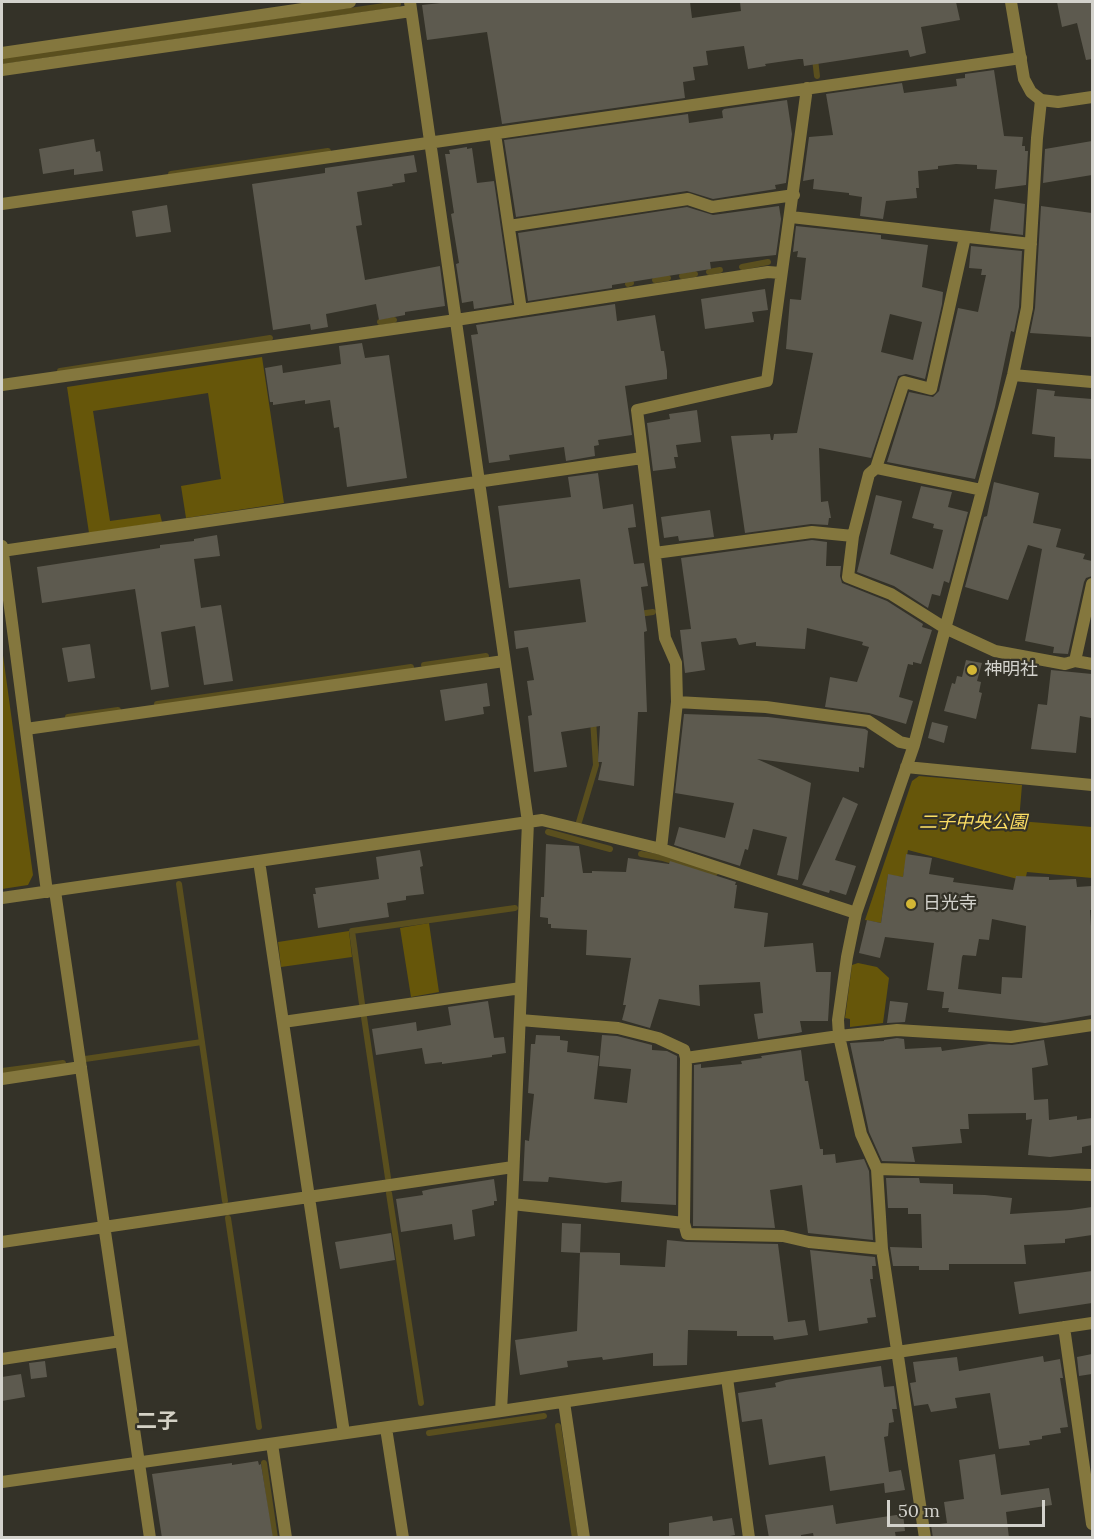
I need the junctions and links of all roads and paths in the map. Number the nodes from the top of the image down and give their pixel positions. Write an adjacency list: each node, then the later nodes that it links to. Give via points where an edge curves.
1 (350, 2): 4 (street)
2 (1011, 2): 5 (street)
3 (411, 6): 6 (street); 11 (street)
4 (2, 52)
5 (1021, 58): 7 (street); 9 (street, via 1024,79)
6 (2, 70)
7 (807, 87): 10 (street); 12 (street)
8 (1092, 97): 9 (street)
9 (1041, 100): 17 (street)
10 (495, 134): 11 (street); 15 (street)
11 (430, 142): 13 (street); 20 (street)
12 (794, 195): 14 (street); 15 (street, via 712,207 688,199)
13 (2, 204)
14 (790, 217): 16 (street); 18 (street)
15 (509, 226): 19 (street)
16 (965, 237): 17 (street); 25 (street, via 931,390 904,382)
17 (1031, 244): 21 (street, via 1027,308)
18 (781, 273): 19 (street); 24 (street, via 767,381 638,410)
19 (521, 310): 20 (street)
20 (456, 320): 23 (street); 26 (street)
21 (1013, 375): 22 (street); 27 (street)
22 (1092, 382)
23 (2, 385)
24 (642, 458): 26 (street); 30 (street)
25 (876, 468): 27 (street); 28 (street, via 869,474)
26 (479, 481): 29 (street); 33 (street)
27 (982, 490): 32 (street)
28 (853, 536): 30 (street, via 812,532); 32 (street, via 848,577 891,594)
29 (2, 552): 37 (street)
30 (655, 553): 36 (street, via 664,638 676,663)
31 (1092, 584): 34 (street)
32 (945, 628): 34 (street, via 995,651 1065,664); 38 (street)
33 (504, 661): 37 (street); 41 (street)
34 (1075, 661): 35 (street)
35 (1092, 663)
36 (677, 702): 38 (street, via 766,706 868,721 900,742); 42 (street)
37 (26, 729): 44 (street)
38 (914, 745): 39 (street)
39 (906, 767): 40 (street); 46 (street)
40 (1092, 785)
41 (528, 822): 42 (street, via 543,820); 43 (street); 47 (street)
42 (661, 849): 46 (street)
43 (259, 861): 44 (street); 49 (street)
44 (51, 891): 45 (street); 53 (street)
45 (2, 898)
46 (856, 912): 51 (street, via 838,1020)
47 (521, 988): 48 (street); 49 (street)
48 (520, 1020): 52 (street, via 618,1028 658,1038 684,1050); 55 (street)
49 (283, 1022): 58 (street)
50 (1092, 1025): 51 (street, via 1011,1037 897,1030)
51 (839, 1036): 52 (street); 56 (street, via 861,1134)
52 (686, 1058): 60 (street)
53 (81, 1067): 54 (street); 61 (street)
54 (2, 1079)
55 (513, 1167): 58 (street); 59 (street)
56 (877, 1168): 57 (street); 63 (street)
57 (1092, 1175)
58 (309, 1197): 61 (street); 73 (street)
59 (512, 1204): 60 (street); 71 (street)
60 (684, 1223): 63 (street, via 687,1234 783,1236)
61 (104, 1227): 62 (street); 66 (street)
62 (2, 1242)
63 (882, 1249): 67 (street)
64 (1092, 1323): 65 (street)
65 (1064, 1327): 67 (street); 77 (street)
66 (121, 1341): 68 (street); 75 (street)
67 (897, 1352): 69 (street); 83 (street)
68 (2, 1359)
69 (727, 1378): 70 (street); 82 (street)
70 (564, 1402): 71 (street); 81 (street)
71 (501, 1411): 72 (street)
72 (386, 1428): 73 (street); 80 (street)
73 (344, 1433): 74 (street)
74 (272, 1444): 75 (street); 79 (street)
75 (139, 1463): 76 (street); 78 (street)
76 (2, 1482)
77 (1092, 1524)
78 (150, 1538)
79 (285, 1538)
80 (403, 1538)
81 (584, 1538)
82 (749, 1538)
83 (925, 1538)

